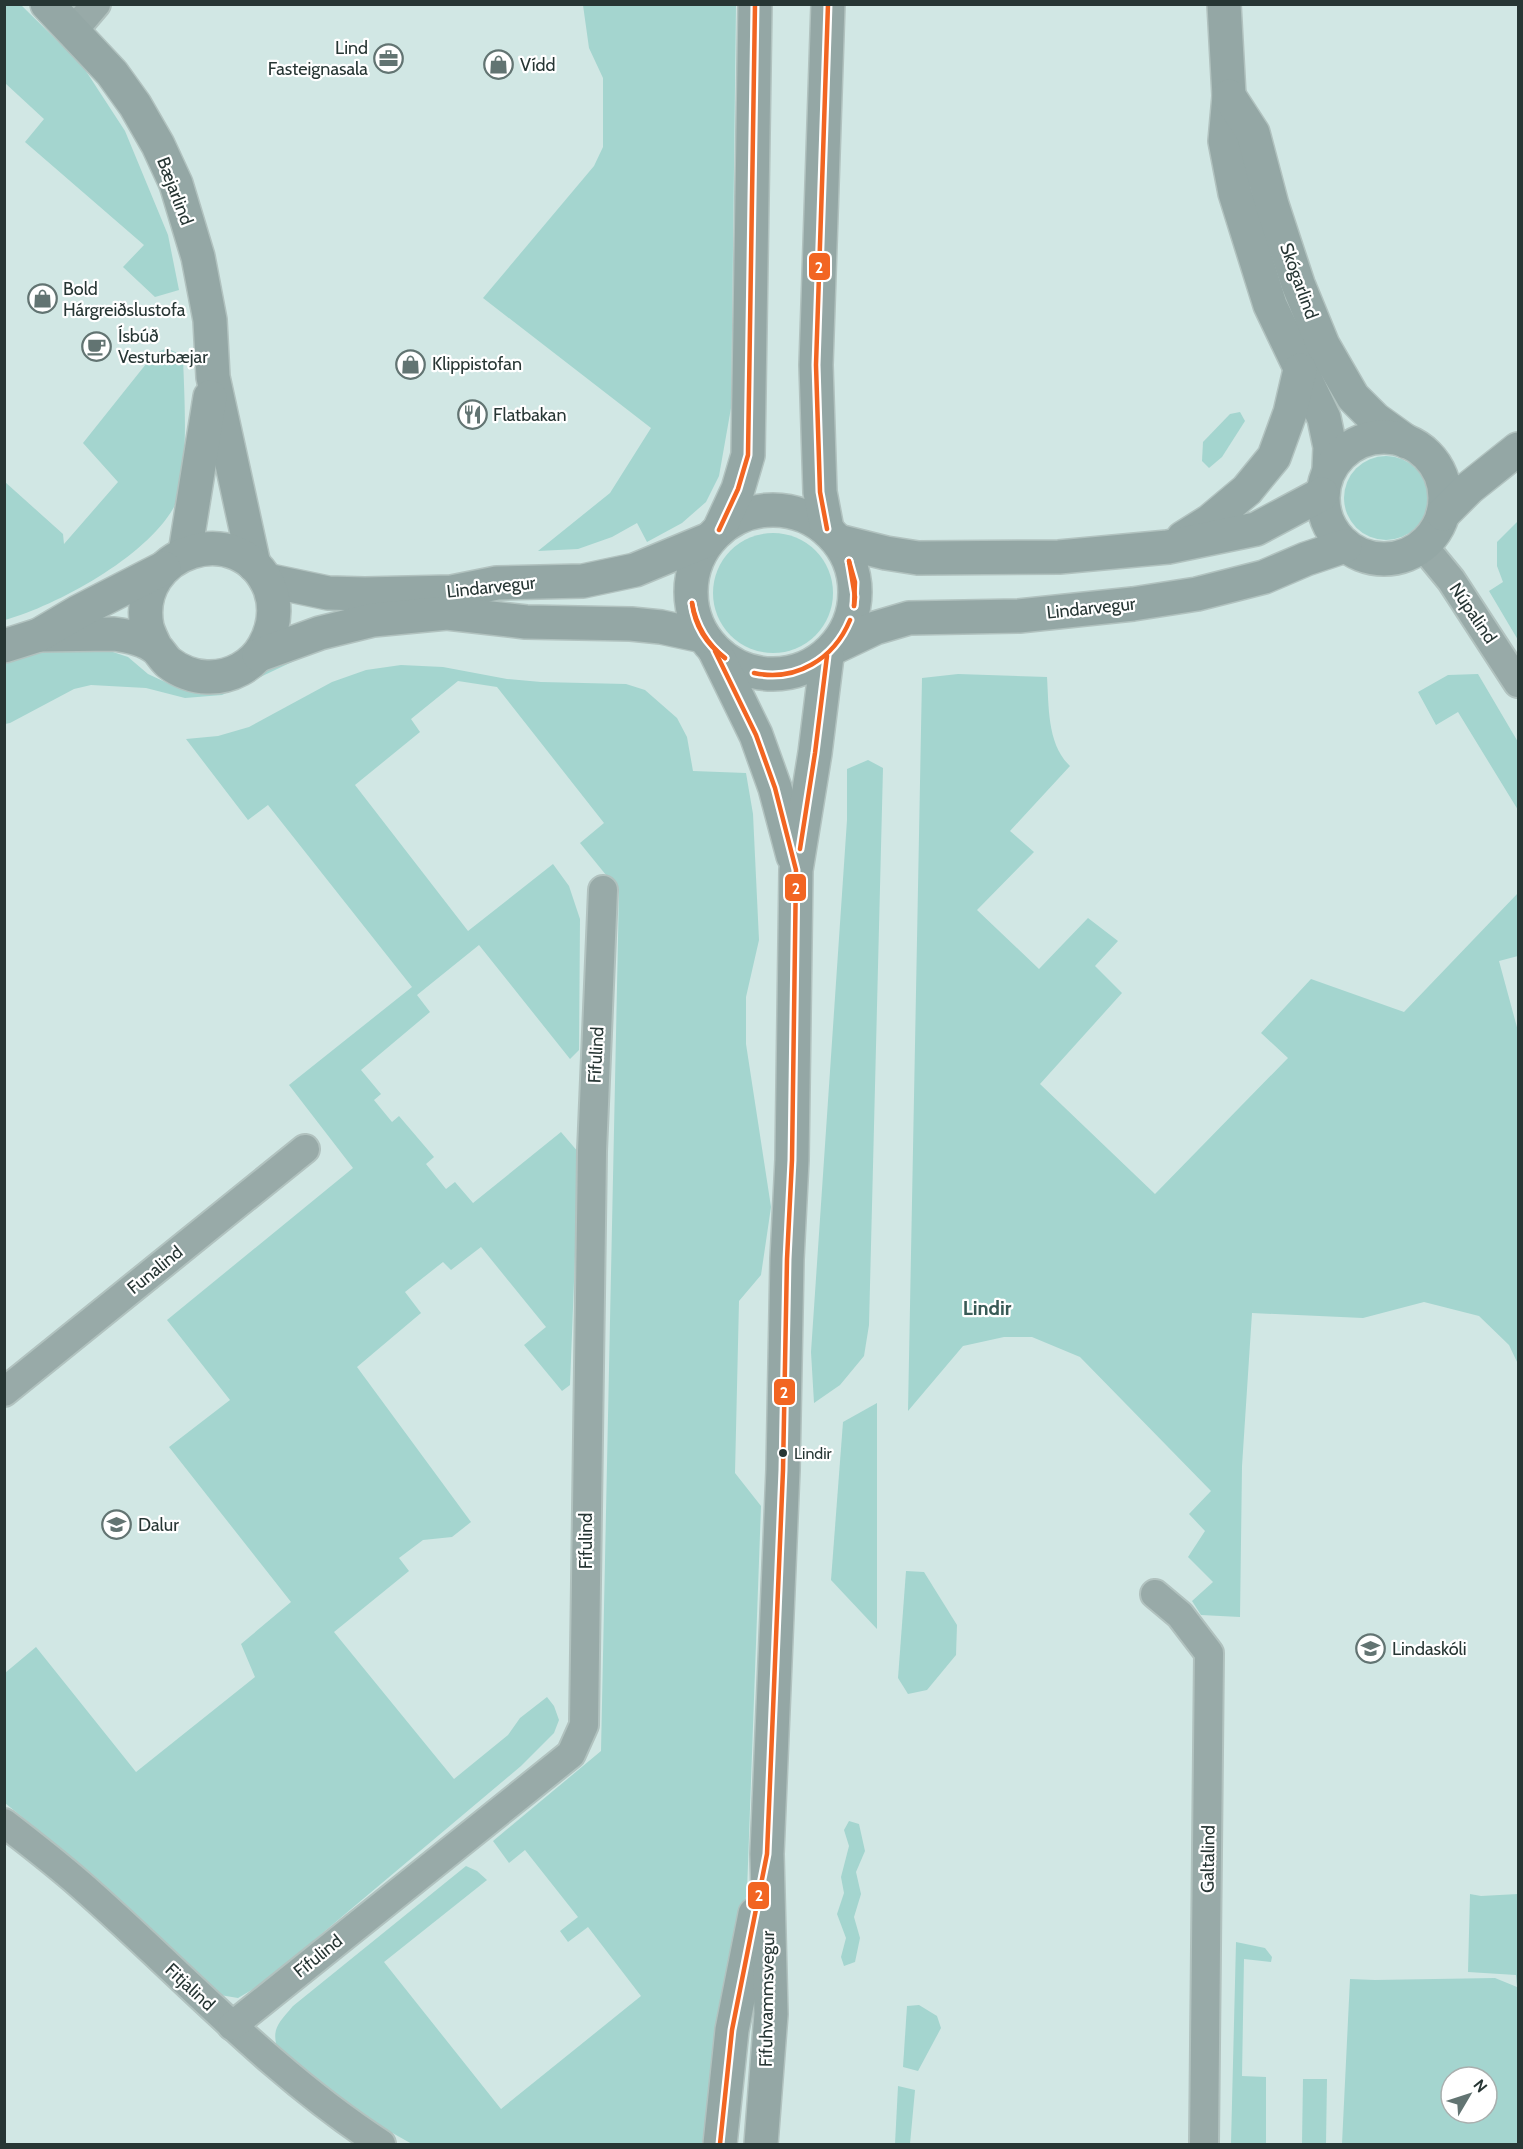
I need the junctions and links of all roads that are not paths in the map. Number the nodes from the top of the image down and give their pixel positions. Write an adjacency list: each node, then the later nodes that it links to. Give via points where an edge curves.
1 (47, 4): 6 (street, Bæjarlind)
2 (96, 4): 6 (street)
3 (755, 4): 14 (street, via 748,455 738,489)
4 (828, 4): 15 (street, via 816,365 820,492)
5 (1224, 4): 7 (street, Skógarlind)
6 (73, 31): 9 (street, Bæjarlind, via 135,105 176,184 198,257 210,320)
7 (1230, 96): 8 (street, Skógarlind, via 1225,141 1235,193 1270,305); 10 (street, Skógarlind, via 1253,133 1298,284 1323,345 1353,397 1375,419)
8 (1300, 370): 12 (street, Skógarlind, via 1324,418 1330,447); 18 (street, via 1274,457 1247,490 1210,521)
9 (213, 377): 19 (street, Bæjarlind); 20 (street, Bæjarlind)
10 (1418, 449): 11 (street, via 1462,462); 12 (street, via 1390,437 1372,438 1341,454); 13 (street, via 1439,472 1445,489)
11 (1518, 449): 13 (street)
12 (1326, 481): 16 (street, via 1324,513 1331,531); 18 (street, via 1256,529)
13 (1443, 514): 17 (street, via 1436,531)
14 (714, 534): 15 (street, via 739,517 761,510 784,510 807,517); 20 (street, Lindarvegur, via 635,570 583,580 497,583 452,592 328,593); 22 (street, via 696,561 690,587 693,613)
15 (832, 535): 18 (street, via 886,554 918,558 1059,558); 25 (street, via 850,561 855,606 848,628)
16 (1345, 546): 17 (street, via 1363,556 1384,560 1405,556); 25 (street, Lindarvegur, via 1264,577 1197,594 1019,616 909,618 875,628)
17 (1423, 546): 27 (street, Núpalind, via 1451,580)
18 (1168, 547)
19 (175, 561): 20 (street, via 203,549 222,549 239,555); 21 (street); 24 (street, via 152,586 146,607 148,628)
20 (260, 573): 26 (street, via 273,599 274,619)
21 (39, 635): 23 (street); 24 (street, via 114,634)
22 (709, 644): 25 (street, via 735,666 758,674 782,675 806,669); 26 (street, Lindarvegur, via 662,627 526,622 447,613 373,620 320,633); 28 (street, Fífuhvammsvegur, via 756,735 775,788)
23 (4, 646)
24 (156, 648): 26 (street, via 169,663 206,677 244,668)
25 (831, 651): 28 (street, Fífuhvammsvegur)
26 (259, 655)
27 (1518, 683)
28 (796, 870): 34 (street, Fífuhvammsvegur, via 783,1470)
29 (603, 890): 35 (street, Fífulind, via 592,1151 584,1725 571,1754)
30 (305, 1149): 31 (street, Funalind)
31 (4, 1392)
32 (1155, 1594): 39 (street, Galtalind, via 1180,1615 1209,1653)
33 (4, 1823): 35 (street, Fitjalind, via 81,1885)
34 (767, 1854): 37 (street, Fífuhvammsvegur, via 732,2030); 38 (street, Fífuhvammsvegur, via 771,2014)
35 (232, 2026): 36 (street, Fitjalind, via 337,2114)
36 (381, 2145)
37 (720, 2145)
38 (761, 2145)
39 (1204, 2145)

